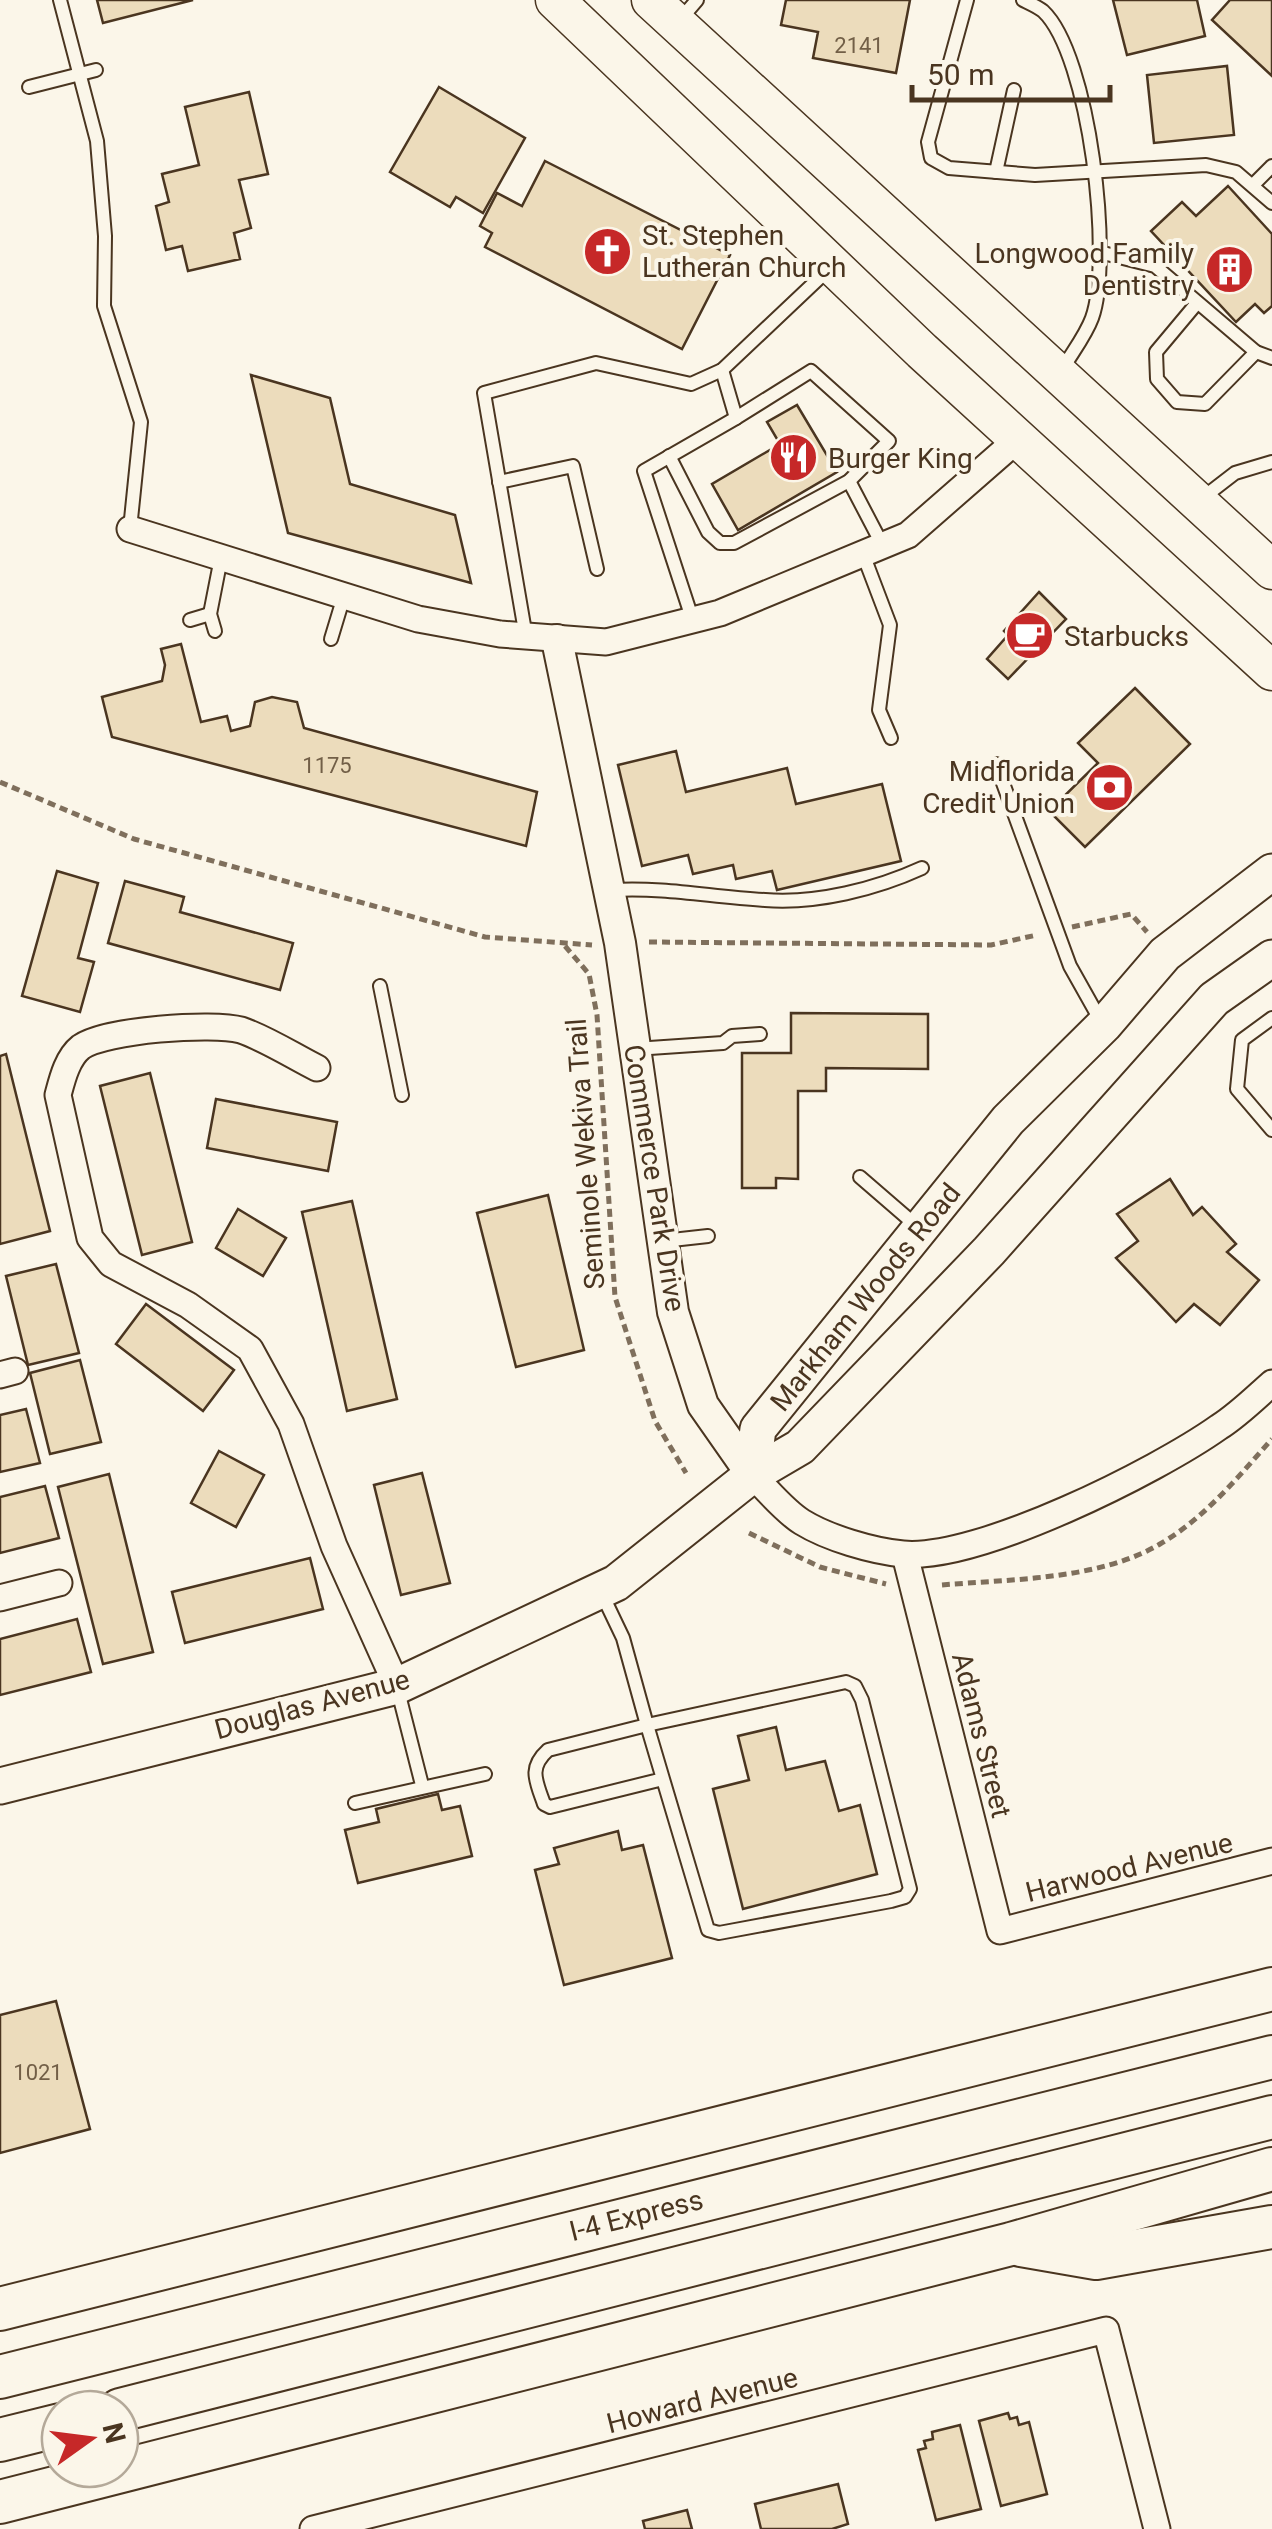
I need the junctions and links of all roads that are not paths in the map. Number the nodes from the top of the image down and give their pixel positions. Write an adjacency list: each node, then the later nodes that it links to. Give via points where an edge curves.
1 (60, 0): 7 (lane)
2 (555, 0): 16 (main road)
3 (967, 0): 12 (lane, via 928,142 931,158 948,168)
4 (1023, 0): 11 (lane, via 1044,12 1062,42 1080,88)
5 (675, 8): 21 (main road)
6 (96, 70): 7 (lane)
7 (80, 74): 8 (lane); 29 (lane, via 97,142 104,306 141,422)
8 (30, 87)
9 (1014, 90): 12 (lane)
10 (1272, 166): 13 (lane)
11 (1094, 171): 12 (lane); 13 (lane, via 1206,165 1236,172); 15 (lane)
12 (996, 172)
13 (1253, 185): 14 (lane)
14 (1272, 203)
15 (1099, 252): 17 (lane, via 1155,266); 21 (lane, via 1092,318)
16 (833, 265): 20 (lane); 23 (main road)
17 (1197, 303): 18 (lane); 18 (lane, via 1156,352 1157,379 1176,402 1205,404)
18 (1256, 352): 19 (lane)
19 (1272, 358)
20 (722, 370): 22 (lane); 27 (lane, via 690,384 596,364 484,393)
21 (1059, 374): 28 (main road)
22 (736, 418): 24 (lane); 26 (lane, via 811,371 889,442)
23 (1018, 439): 30 (street, via 908,535); 41 (main road)
24 (669, 456): 26 (lane, via 720,544 734,544); 37 (lane, via 644,471)
25 (1272, 462): 28 (lane, via 1234,473)
26 (848, 480): 30 (lane)
27 (499, 482): 32 (lane, via 572,466); 40 (lane)
28 (1198, 501): 33 (main road)
29 (130, 529): 31 (street)
30 (873, 550): 37 (street); 42 (lane, via 890,625 879,710)
31 (221, 558): 34 (street); 35 (lane)
32 (597, 569)
33 (1272, 570)
34 (344, 596): 39 (lane); 40 (street, via 418,619)
35 (210, 614): 36 (lane); 38 (lane)
36 (190, 620)
37 (693, 622): 40 (street, via 606,642)
38 (215, 631)
39 (331, 638)
40 (542, 639): 46 (street, Commerce Park Drive)
41 (1272, 671)
42 (892, 738)
43 (996, 764): 50 (lane, via 1070,966)
44 (922, 868): 46 (lane, via 888,884 766,900 664,887)
45 (1272, 872): 50 (main road, Markham Woods Road, via 1165,954)
46 (608, 890): 52 (street, Commerce Park Drive)
47 (1272, 958): 61 (main road, Markham Woods Road, via 1214,999 989,1251 800,1447)
48 (380, 986): 54 (lane)
49 (1272, 1018): 55 (lane, via 1242,1040 1237,1089)
50 (1104, 1025): 57 (main road, Markham Woods Road, via 1008,1120)
51 (760, 1034): 52 (lane)
52 (636, 1049): 59 (street, Commerce Park Drive)
53 (317, 1068): 66 (street, via 240,1030 190,1028 82,1047 58,1095 90,1238 111,1264 188,1305 250,1349 291,1424 334,1546)
54 (402, 1094)
55 (1272, 1130)
56 (860, 1177): 57 (lane)
57 (920, 1229): 61 (main road, Markham Woods Road, via 758,1429)
58 (708, 1236): 59 (lane)
59 (663, 1241): 61 (street, Commerce Park Drive, via 673,1312 702,1405)
60 (1272, 1383): 62 (street, Commerce Park Drive, via 1220,1427 1130,1480 1021,1526)
61 (752, 1474): 62 (street, Commerce Park Drive, via 801,1522); 64 (main road, Douglas Avenue)
62 (906, 1555): 74 (street, Adams Street)
63 (58, 1584): 65 (street)
64 (600, 1590): 66 (main road, Douglas Avenue); 67 (lane, via 623,1638)
65 (0, 1598)
66 (397, 1686): 70 (main road, Douglas Avenue); 71 (lane)
67 (648, 1725): 69 (lane); 69 (lane, via 548,1750 534,1773 550,1807); 69 (lane, via 846,1682 854,1686 910,1889 906,1897 820,1915 708,1930)
68 (485, 1774): 71 (lane)
69 (663, 1779)
70 (0, 1786)
71 (422, 1786): 72 (lane)
72 (355, 1803)
73 (1272, 1861): 74 (street, Harwood Avenue)
74 (1000, 1930)
75 (1272, 1968): 77 (highway)
76 (1272, 1988): 77 (highway)
77 (1204, 2006): 83 (highway)
78 (1272, 2057): 84 (highway, I-4 Express)
79 (1272, 2117): 85 (highway)
80 (1272, 2169): 82 (highway)
81 (1272, 2227): 82 (highway, via 1096,2258)
82 (1011, 2244): 88 (highway)
83 (0, 2309)
84 (0, 2377)
85 (140, 2405)
86 (40, 2430): 87 (highway)
87 (0, 2440)
88 (0, 2502)
89 (339, 2526): 90 (street, Howard Avenue); 91 (street, Howard Avenue, via 1106,2330)
90 (312, 2529)
91 (1158, 2529)

